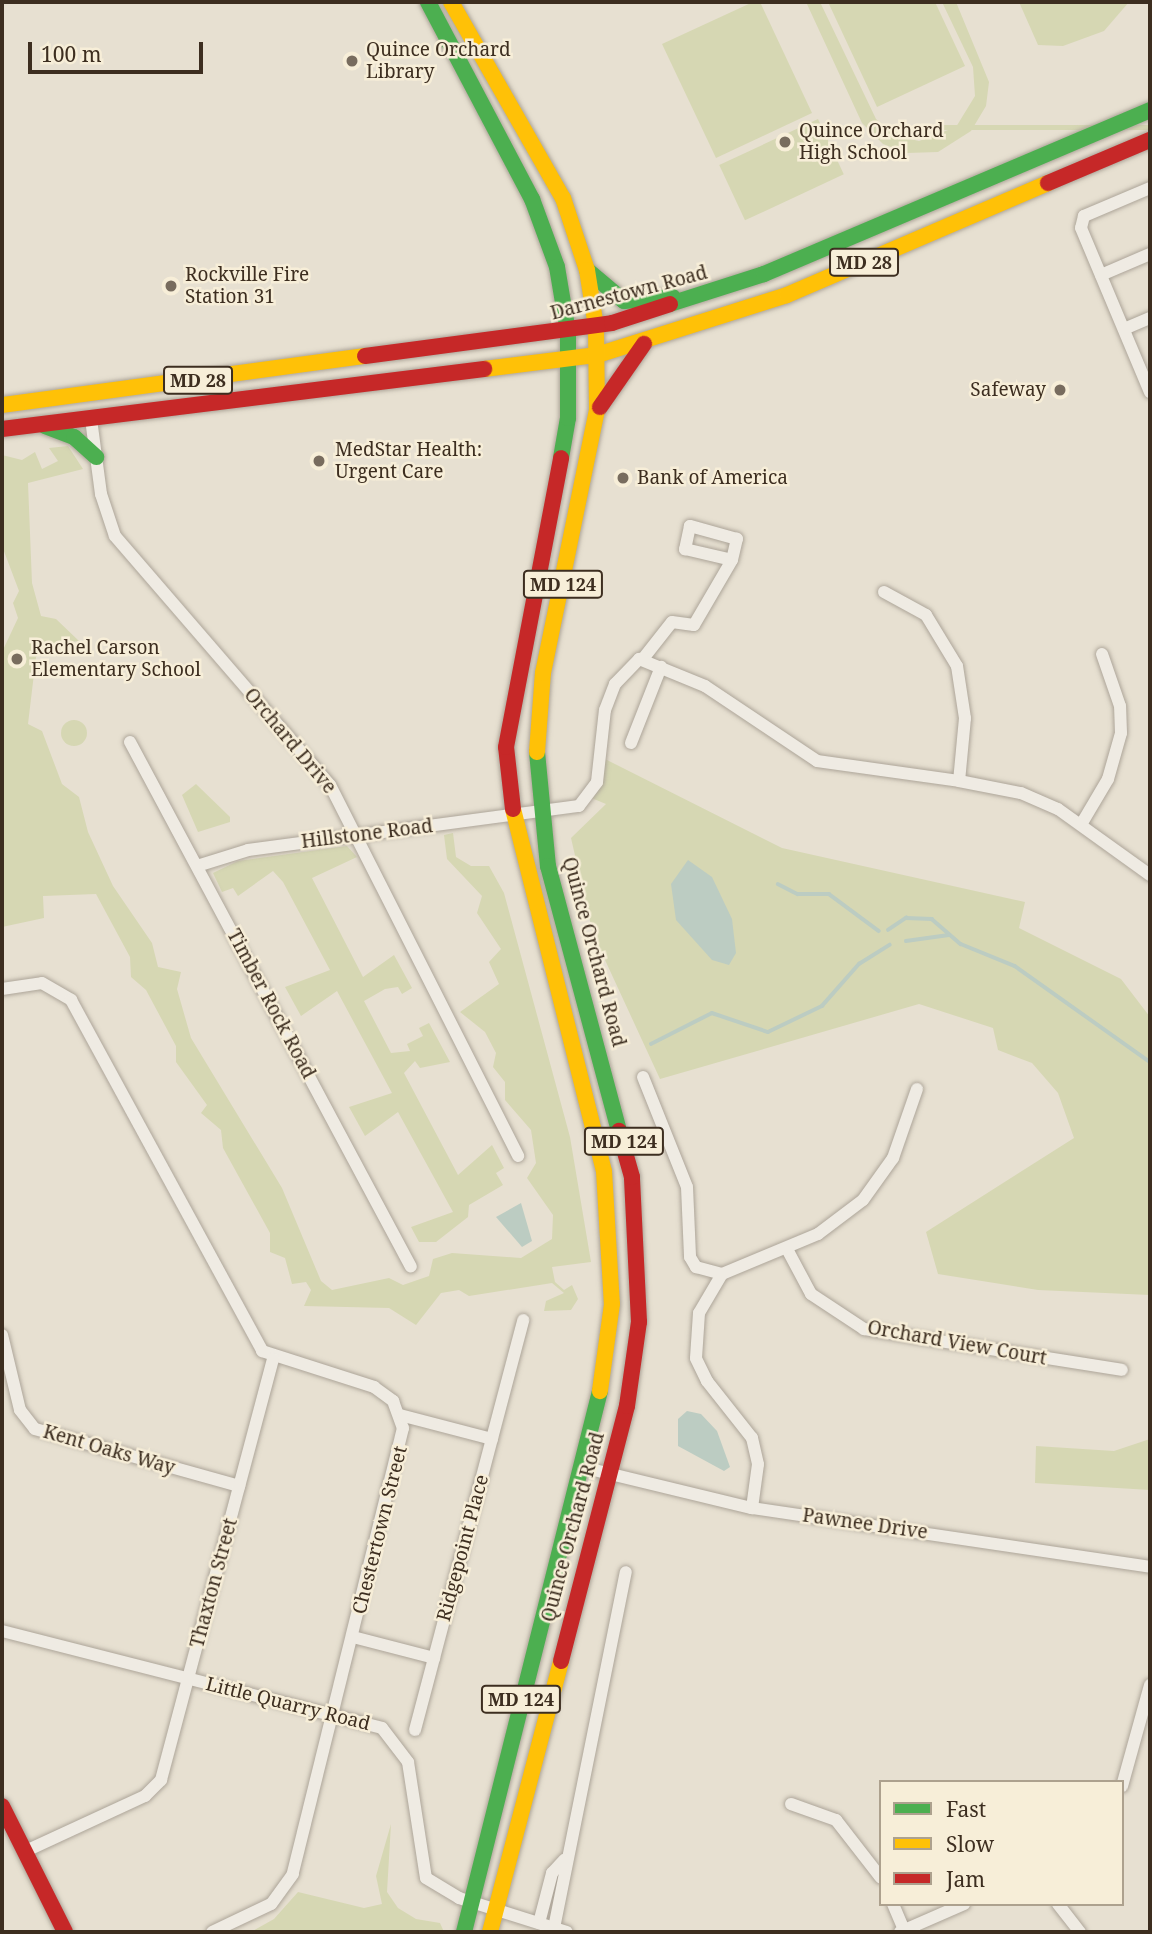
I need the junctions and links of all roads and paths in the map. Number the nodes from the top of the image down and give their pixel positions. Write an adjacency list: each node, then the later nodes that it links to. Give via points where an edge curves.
1 (428, 2): 13 (main road, Quince Orchard Road, via 532,199 557,267)
2 (451, 2): 7 (main road, Quince Orchard Road, via 563,198)
3 (1150, 110): 9 (main road, Darnestown Road / MD 28)
4 (1150, 140): 14 (main road, MD 28, via 787,295)
5 (1150, 188): 8 (street, via 1084,216 1081,228)
6 (1150, 254): 8 (street)
7 (587, 270): 9 (main road, via 624,301); 11 (main road, Quince Orchard Road)
8 (1101, 275): 12 (street)
9 (695, 299): 11 (main road, Darnestown Road / MD 28)
10 (1150, 318): 12 (street)
11 (596, 327): 13 (main road, Darnestown Road / MD 28); 15 (main road, Quince Orchard Road / MD 124)
12 (1124, 329): 18 (street)
13 (568, 332): 16 (main road, Quince Orchard Road / MD 124); 17 (main road, Darnestown Road / MD 28)
14 (644, 343): 15 (main road, MD 28); 20 (main road)
15 (597, 355): 16 (main road, MD 28); 20 (main road, Quince Orchard Road / MD 124)
16 (570, 361): 22 (main road, MD 28); 27 (main road, Quince Orchard Road / MD 124, via 565,436)
17 (230, 376): 19 (main road, Darnestown Road / MD 28); 22 (main road, via 199,390 106,408)
18 (1149, 384)
19 (2, 405)
20 (597, 411): 29 (main road, Quince Orchard Road / MD 124)
21 (2, 416): 22 (main road, via 62,410)
22 (91, 418): 23 (main road, MD 28); 25 (street, Orchard Drive)
23 (41, 425): 24 (main road, MD 28); 25 (main road, via 74,437)
24 (2, 429)
25 (96, 457): 39 (street, Orchard Drive, via 106,514 125,550 321,773)
26 (732, 560): 31 (street, Hillstone Road, via 694,625 671,622)
27 (537, 565): 29 (main road); 37 (main road, Quince Orchard Road / MD 124, via 506,739)
28 (884, 592): 35 (street, via 926,615 957,666 965,718)
29 (558, 607): 36 (main road, Quince Orchard Road / MD 124, via 538,711)
30 (1102, 654): 38 (street, via 1120,706 1121,733 1108,779)
31 (642, 660): 32 (street); 36 (street, Hillstone Road, via 625,669 604,710 597,782 589,797 565,811)
32 (661, 667): 34 (street); 35 (street, via 705,686 817,761)
33 (130, 742): 40 (street, Timber Rock Road)
34 (631, 743)
35 (959, 781): 38 (street, via 1021,793)
36 (540, 813): 37 (street, Hillstone Road); 56 (main road, Quince Orchard Road / MD 124, via 627,1154 638,1226 637,1336)
37 (511, 816): 39 (street, Hillstone Road); 55 (main road, Quince Orchard Road / MD 124, via 609,1205 612,1304)
38 (1082, 823): 41 (street)
39 (357, 834): 40 (street, Hillstone Road, via 236,852); 45 (street, Orchard Drive)
40 (197, 866): 47 (street, Timber Rock Road)
41 (1150, 875)
42 (2, 989): 51 (street, via 42,983 71,1000 251,1335)
43 (643, 1077): 48 (street, via 687,1187 690,1257 696,1267)
44 (917, 1089): 46 (street, via 893,1158 875,1185 844,1217)
45 (518, 1156)
46 (787, 1249): 48 (street); 52 (street, Orchard View Court, via 811,1294 864,1329)
47 (411, 1267)
48 (722, 1274): 58 (street, via 699,1313 696,1358 707,1381 752,1438 758,1464)
49 (523, 1320): 54 (street, Ridgepoint Place)
50 (2, 1335): 57 (street, Kent Oaks Way, via 20,1410 35,1429)
51 (273, 1359): 53 (street, via 368,1384 389,1397); 57 (street, Thaxton Street)
52 (1122, 1370)
53 (400, 1415): 54 (street); 62 (street, Chestertown Street, via 403,1441)
54 (492, 1439): 63 (street, Ridgepoint Place)
55 (582, 1466): 56 (street, Pawnee Drive); 74 (main road, Quince Orchard Road / MD 124)
56 (608, 1474): 58 (street, Pawnee Drive); 78 (main road, Quince Orchard Road / MD 124)
57 (239, 1486): 64 (street, Thaxton Street)
58 (752, 1508): 59 (street, Pawnee Drive)
59 (1150, 1567)
60 (626, 1572): 72 (street)
61 (2, 1631): 64 (street, Little Quarry Road)
62 (353, 1637): 63 (street); 66 (street, Chestertown Street)
63 (434, 1658): 67 (street, Ridgepoint Place)
64 (189, 1679): 66 (street, Little Quarry Road); 71 (street, Thaxton Street, via 155,1789)
65 (1150, 1685): 68 (street)
66 (333, 1714): 74 (street, Little Quarry Road, via 373,1724 398,1742 408,1762 422,1871 440,1889); 83 (street, Chestertown Street, via 288,1885 271,1905)
67 (415, 1730)
68 (1124, 1780)
69 (791, 1804): 73 (street, via 836,1820)
70 (2, 1806): 71 (main road)
71 (28, 1850): 82 (main road)
72 (564, 1860): 79 (street, via 552,1873); 80 (street)
73 (879, 1875)
74 (472, 1902): 78 (street, Little Quarry Road); 84 (main road, Quince Orchard Road / MD 124)
75 (894, 1906): 81 (street)
76 (959, 1906): 81 (street)
77 (1060, 1906): 87 (street)
78 (496, 1910): 79 (street, Little Quarry Road); 85 (main road, Quince Orchard Road / MD 124)
79 (539, 1923): 80 (street, Little Quarry Road)
80 (554, 1928): 86 (street, Little Quarry Road)
81 (902, 1931)
82 (65, 1932)
83 (212, 1932)
84 (464, 1932)
85 (490, 1932)
86 (567, 1932)
87 (1080, 1932)

